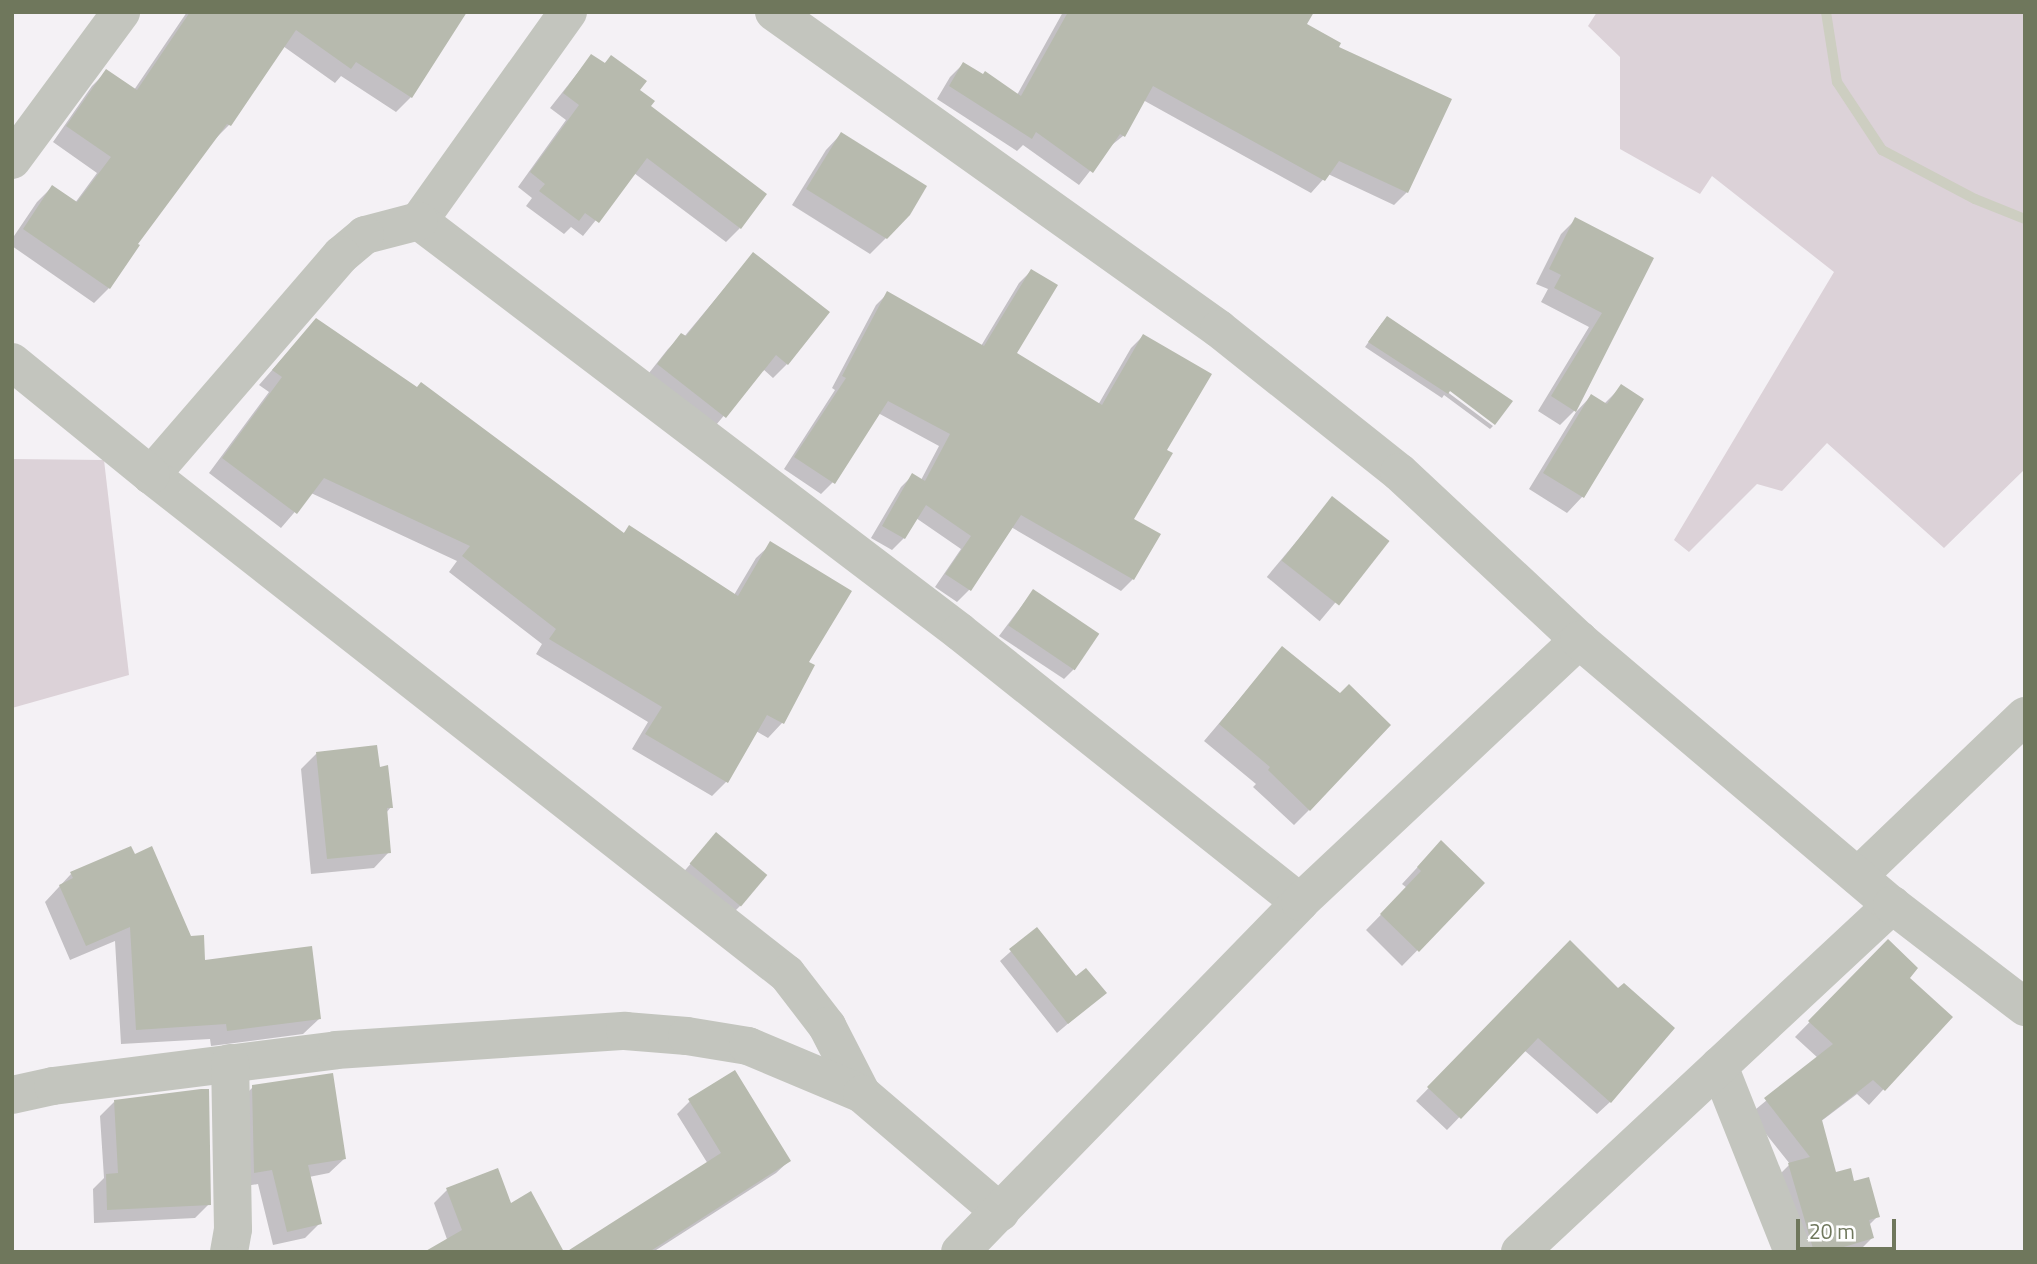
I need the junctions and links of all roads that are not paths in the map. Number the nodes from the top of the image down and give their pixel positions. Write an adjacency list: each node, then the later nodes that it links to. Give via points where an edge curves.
1 (121, 12): 4 (street)
2 (568, 12): 5 (street)
3 (774, 12): 8 (street, via 1219,329 1399,472)
4 (12, 160)
5 (419, 221): 7 (street, via 365,235 341,255); 11 (street, via 960,632)
6 (12, 362): 7 (street)
7 (151, 475): 16 (street, via 787,974 827,1026)
8 (1580, 640): 10 (street); 11 (street)
9 (2025, 716): 10 (street)
10 (1858, 876): 12 (street)
11 (1300, 901): 18 (street)
12 (1892, 905): 13 (street); 15 (street)
13 (2025, 1007)
14 (230, 1063): 16 (street, via 336,1050 625,1031 748,1046); 17 (street, via 53,1086); 19 (street, via 233,1228)
15 (1719, 1066): 21 (street); 22 (street)
16 (862, 1094): 18 (street)
17 (12, 1096)
18 (1000, 1212): 20 (street)
19 (229, 1252)
20 (960, 1252)
21 (1520, 1252)
22 (1793, 1252)

